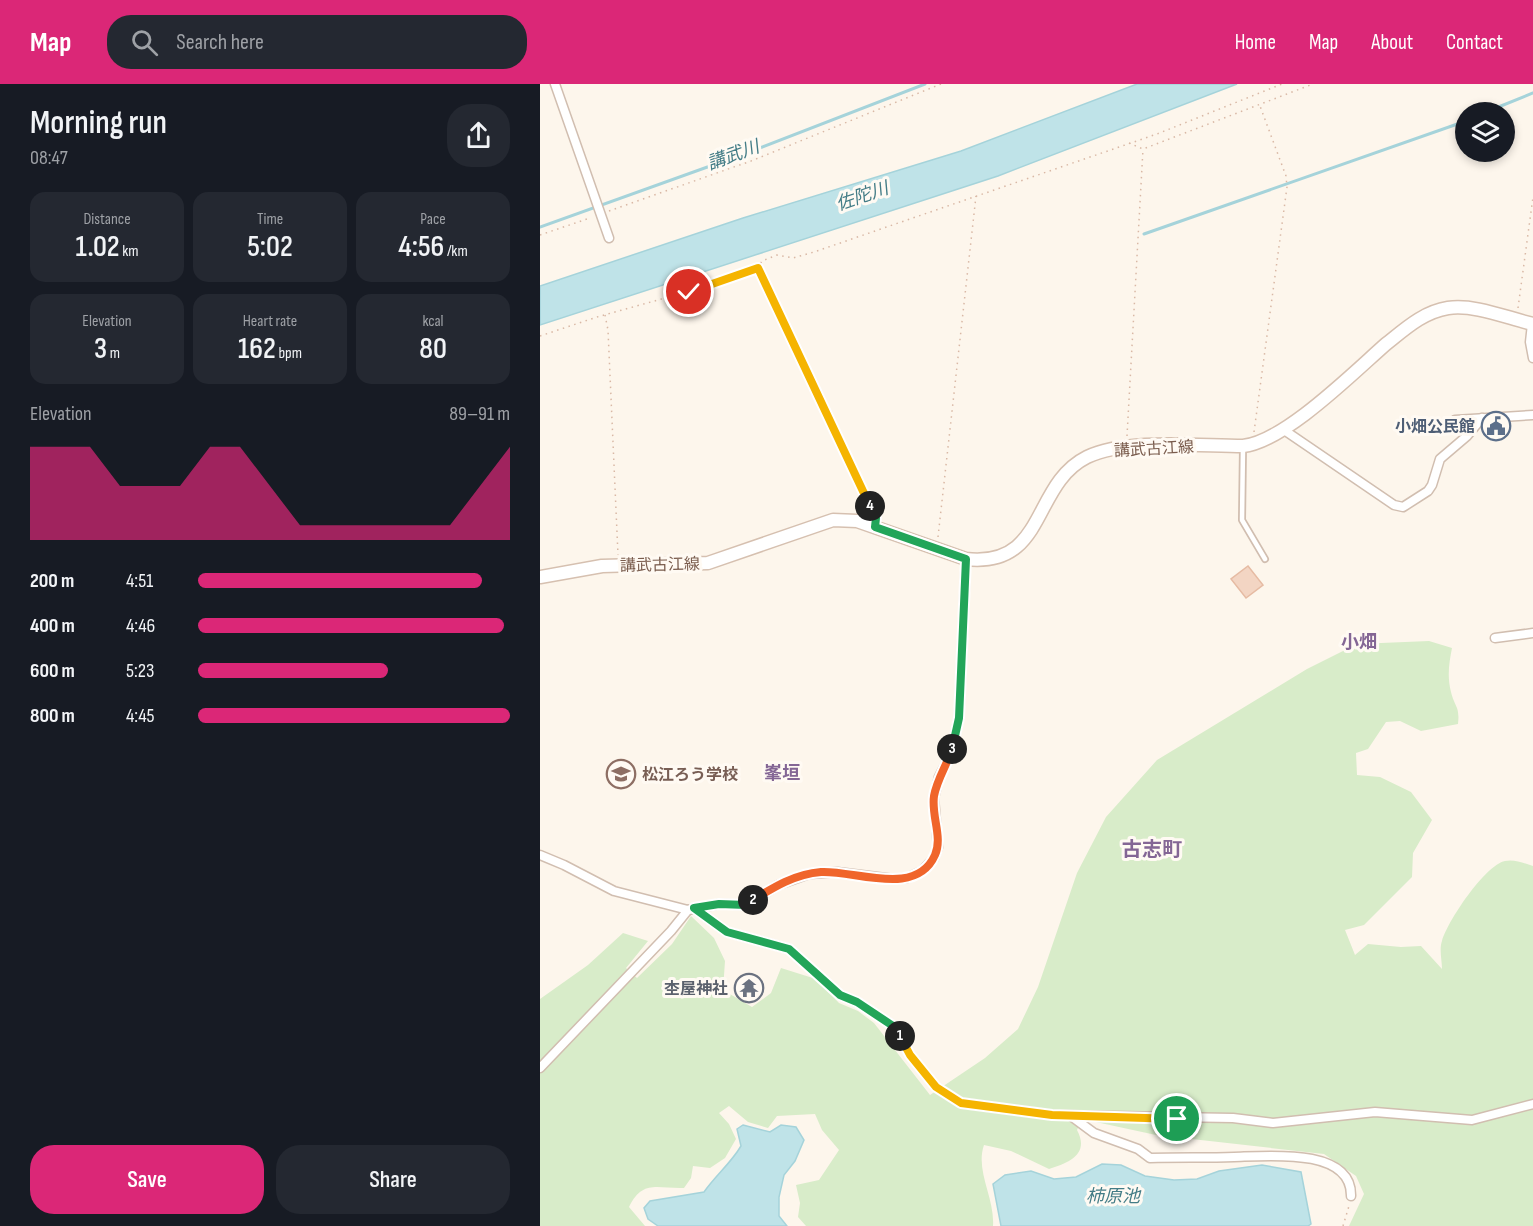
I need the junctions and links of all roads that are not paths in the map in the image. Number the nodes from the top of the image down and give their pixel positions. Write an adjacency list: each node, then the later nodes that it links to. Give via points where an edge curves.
1 (555, 84): 2 (street)
2 (609, 238)
3 (1533, 324): 4 (street); 8 (main road, 講武古江線, via 1461,308 1427,313)
4 (1533, 357)
5 (1533, 415): 6 (street)
6 (1482, 418): 7 (street); 8 (street, via 1440,459 1428,491 1403,507 1394,505)
7 (1455, 420)
8 (1284, 430): 9 (main road, 講武古江線)
9 (1248, 446): 10 (main road, 講武古江線, via 1126,446 1097,453 1078,464 1054,489 1033,530 1012,552 982,561); 11 (lane, via 1242,520)
10 (966, 559): 12 (main road, 講武古江線, via 857,521 833,520 708,563 618,565); 16 (street, via 959,718 934,798 938,847 929,865 916,875 894,879 837,872 809,874 778,885 746,905)
11 (1265, 559)
12 (540, 577)
13 (1533, 633): 14 (street)
14 (1495, 638)
15 (540, 855): 16 (street, via 614,891)
16 (691, 909): 17 (street); 19 (street, via 727,932 789,949 840,995 896,1028 910,1055 936,1087 961,1103)
17 (540, 1068)
18 (1533, 1104): 19 (street, via 1472,1120 1375,1112 1273,1123 1233,1118)
19 (1071, 1116): 20 (street, via 1094,1133 1138,1149 1150,1158 1291,1155 1333,1166 1347,1175)
20 (1352, 1197)

